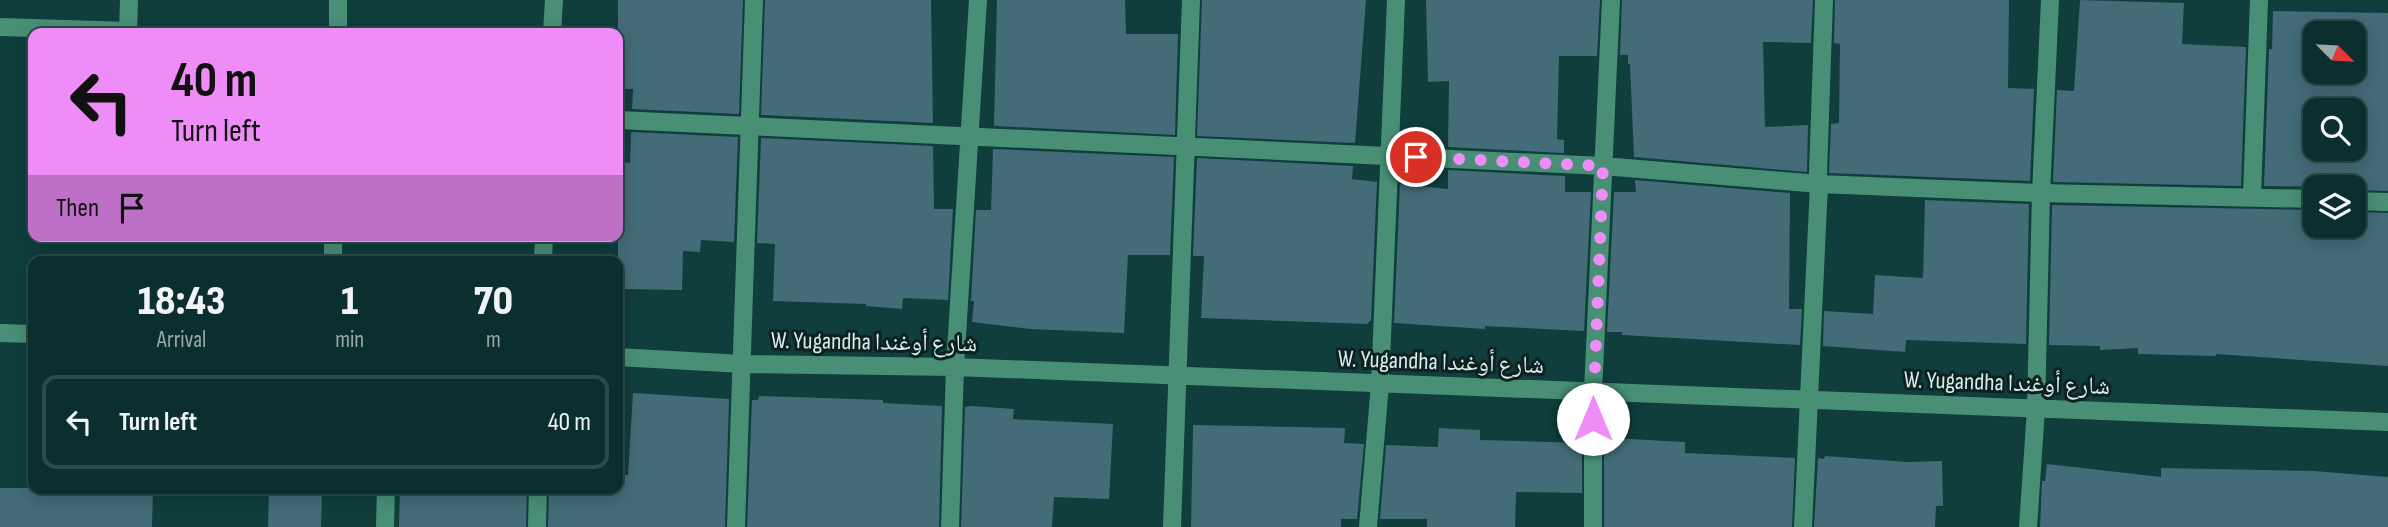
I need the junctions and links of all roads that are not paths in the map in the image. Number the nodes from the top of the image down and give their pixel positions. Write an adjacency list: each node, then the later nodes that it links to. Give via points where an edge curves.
1 (129, 0): 14 (street)
2 (338, 0): 15 (street)
3 (554, 0): 16 (street)
4 (754, 0): 18 (street)
5 (978, 0): 19 (street)
6 (1191, 0): 20 (street)
7 (1396, 0): 21 (street)
8 (1611, 0): 22 (street)
9 (1824, 0): 23 (street)
10 (2050, 0): 24 (street)
11 (2259, 0): 25 (street)
12 (0, 27): 13 (street)
13 (28, 28)
14 (129, 28)
15 (338, 28)
16 (552, 28)
17 (623, 120): 18 (street)
18 (750, 126): 19 (street); 32 (street)
19 (971, 136): 20 (street); 33 (street)
20 (1186, 147): 21 (street); 34 (street)
21 (1389, 156): 22 (street); 35 (street)
22 (1603, 166): 23 (street); 36 (street)
23 (1819, 184): 24 (street); 37 (street)
24 (2041, 193): 25 (street); 38 (street)
25 (2252, 196): 26 (street)
26 (2303, 198)
27 (2366, 201): 28 (street)
28 (2388, 202)
29 (0, 333): 30 (street)
30 (28, 334)
31 (623, 357): 32 (street, W. Yugandha شارع أوغندا)
32 (743, 364): 33 (street, W. Yugandha شارع أوغندا); 44 (street)
33 (955, 367): 34 (street, W. Yugandha شارع أوغندا); 45 (street)
34 (1177, 377): 35 (street, W. Yugandha شارع أوغندا); 46 (street)
35 (1380, 384): 36 (street, W. Yugandha شارع أوغندا); 47 (street)
36 (1592, 392): 37 (street, W. Yugandha شارع أوغندا); 48 (street)
37 (1808, 400): 38 (street, W. Yugandha شارع أوغندا); 49 (street)
38 (2036, 409): 39 (street, W. Yugandha شارع أوغندا); 50 (street)
39 (2388, 422)
40 (386, 494): 42 (street)
41 (538, 494): 43 (street)
42 (385, 527)
43 (537, 527)
44 (736, 527)
45 (950, 527)
46 (1172, 527)
47 (1368, 527)
48 (1593, 527)
49 (1803, 527)
50 (2028, 527)

